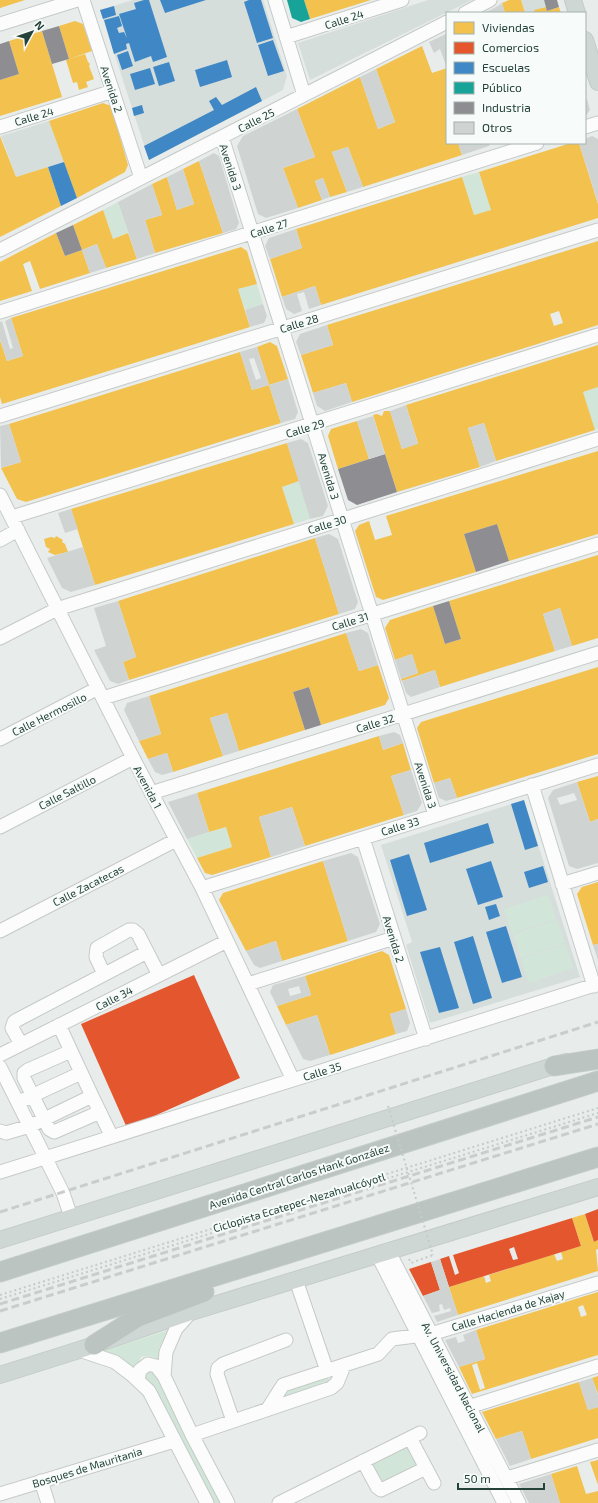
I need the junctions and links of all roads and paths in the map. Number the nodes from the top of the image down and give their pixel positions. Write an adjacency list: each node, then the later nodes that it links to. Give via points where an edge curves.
1 (77, 0): 10 (street)
2 (83, 0): 14 (street, Avenida 2)
3 (275, 0): 11 (street)
4 (402, 0): 11 (street, Calle 24)
5 (490, 0): 7 (street)
6 (573, 0): 8 (main road)
7 (467, 12)
8 (577, 12)
9 (446, 23): 15 (street, Calle 25)
10 (0, 24)
11 (286, 38): 15 (street)
12 (586, 43): 13 (main road)
13 (598, 82)
14 (113, 91): 17 (street, Calle 24); 22 (street, Avenida 2)
15 (304, 95): 19 (street, Calle 25)
16 (598, 123): 18 (street)
17 (0, 127)
18 (586, 127)
19 (222, 137): 22 (street, Calle 25); 24 (street, Avenida 3)
20 (530, 144): 21 (street, Calle 27)
21 (503, 148): 24 (street, Calle 27)
22 (141, 178): 25 (street, Calle 25)
23 (598, 230): 27 (street, Calle 28)
24 (252, 233): 26 (street, Calle 27); 27 (street, Avenida 3)
25 (0, 250)
26 (0, 312)
27 (282, 328): 29 (street, Calle 28); 30 (street, Avenida 3)
28 (598, 336): 30 (street, Calle 29)
29 (0, 416)
30 (313, 425): 33 (street, Calle 29); 34 (street, Avenida 3)
31 (598, 439): 34 (street, Calle 30)
32 (0, 495): 33 (street, Avenida 1)
33 (12, 517): 35 (street, Avenida 1)
34 (342, 519): 38 (street, Calle 30); 39 (street, Avenida 3)
35 (18, 530): 36 (street); 38 (street, Avenida 1)
36 (0, 540)
37 (598, 544): 39 (street, Calle 31)
38 (57, 609): 40 (street, Calle 30); 42 (street, Avenida 1)
39 (372, 615): 42 (street, Calle 31); 43 (street, Avenida 3)
40 (0, 638)
41 (598, 653): 43 (street, Calle 32)
42 (100, 693): 44 (street, Calle Hermosillo); 45 (street, Avenida 1)
43 (404, 714): 48 (street, Calle 32); 49 (street, Avenida 3)
44 (0, 739)
45 (133, 758): 48 (street, Avenida 1); 50 (street, Calle Saltillo)
46 (598, 765): 47 (street, Calle 33)
47 (532, 785): 49 (street, Calle 33); 54 (street)
48 (151, 793): 52 (street, Avenida 1)
49 (435, 815): 51 (street, Calle 33)
50 (0, 826)
51 (363, 838): 55 (street, Calle 33); 57 (street, Avenida 2)
52 (176, 840): 55 (street, Avenida 1); 56 (street, Calle Zacatecas)
53 (598, 873): 54 (street)
54 (562, 884): 63 (street)
55 (202, 888): 58 (street, Avenida 1)
56 (0, 931)
57 (394, 938): 62 (street); 65 (street, Avenida 2)
58 (227, 941): 61 (street, Calle 34); 62 (street, Avenida 1)
59 (147, 952): 60 (street); 60 (street, via 136,932 126,931 95,950); 61 (street)
60 (104, 974): 66 (street, via 14,1022 12,1028)
61 (159, 975): 64 (street, Calle 34)
62 (248, 984): 74 (street, Avenida 1)
63 (596, 985): 65 (street, Calle 35)
64 (59, 1025): 66 (street, Calle 34); 67 (street)
65 (426, 1039): 74 (street, Calle 35)
66 (21, 1044): 69 (street, Calle 34)
67 (71, 1051): 73 (street); 76 (street, via 25,1071 24,1078)
68 (598, 1052): 71 (main road)
69 (0, 1054)
70 (598, 1059): 71 (highway)
71 (554, 1066): 91 (main road)
72 (0, 1067): 78 (street)
73 (81, 1073): 76 (street); 77 (street)
74 (293, 1080): 86 (street, Calle 35)
75 (598, 1081): 96 (highway, Avenida Central Carlos Hank González)
76 (33, 1096): 78 (street); 83 (street)
77 (92, 1096): 81 (street); 83 (street)
78 (18, 1103): 84 (street)
79 (388, 1106): 94 (path, bridge, via 433,1255)
80 (598, 1108): 99 (path, Ciclopista Ecatepec-Nezahualcóyotl)
81 (100, 1112): 83 (street, via 54,1132 49,1129); 86 (street)
82 (598, 1114): 100 (path)
83 (44, 1119): 84 (street)
84 (30, 1126): 85 (street, via 6,1134); 87 (street)
85 (0, 1131)
86 (112, 1137): 87 (street, Calle 35)
87 (46, 1157): 89 (street, Calle 35); 91 (street, via 63,1193)
88 (598, 1157): 95 (highway)
89 (0, 1172)
90 (598, 1187): 93 (main road)
91 (70, 1217): 92 (main road)
92 (0, 1240)
93 (383, 1252): 97 (main road); 102 (street, Av. Universidad Nacional); 103 (street, Av. Universidad Nacional)
94 (411, 1263)
95 (246, 1266): 105 (highway); 106 (highway, via 219,1286 138,1317)
96 (0, 1272)
97 (296, 1280): 101 (main road); 109 (street)
98 (598, 1283): 103 (street, Calle Hacienda de Xajay)
99 (0, 1295)
100 (0, 1299)
101 (191, 1312): 106 (main road); 111 (street, via 176,1329 166,1352)
102 (418, 1334): 103 (street, Calle Hacienda de Xajay); 107 (street, Calle Hacienda de Xajay, via 392,1339 378,1354); 115 (street, Av. Universidad Nacional)
103 (431, 1334): 113 (street, Av. Universidad Nacional)
104 (286, 1340): 116 (street, via 218,1368 217,1374)
105 (0, 1343)
106 (87, 1348): 110 (main road); 112 (street, via 114,1362)
107 (344, 1366): 109 (street, Calle Hacienda de Xajay); 114 (street, via 334,1387)
108 (598, 1366): 113 (street)
109 (327, 1371): 114 (street, Calle Hacienda de Xajay, via 283,1385)
110 (0, 1375)
111 (164, 1376): 112 (street, via 156,1366 148,1364 140,1370); 117 (street)
112 (138, 1380): 118 (street, via 149,1391)
113 (469, 1406): 115 (street); 122 (street, Av. Universidad Nacional)
114 (267, 1410): 116 (street)
115 (457, 1411): 130 (street, Av. Universidad Nacional)
116 (233, 1421): 117 (street)
117 (192, 1435): 128 (street)
118 (174, 1441): 123 (street, Bosques de Mauritania); 127 (street)
119 (598, 1450): 122 (street)
120 (363, 1461): 121 (street, via 377,1487 382,1490); 121 (street, via 415,1435); 129 (street)
121 (426, 1468): 124 (street)
122 (507, 1478): 131 (street, Av. Universidad Nacional)
123 (41, 1481): 125 (street, Bosques de Mauritania); 126 (street)
124 (434, 1483)
125 (0, 1494)
126 (48, 1503)
127 (207, 1503)
128 (228, 1503)
129 (279, 1503)
130 (504, 1503)
131 (519, 1503)

